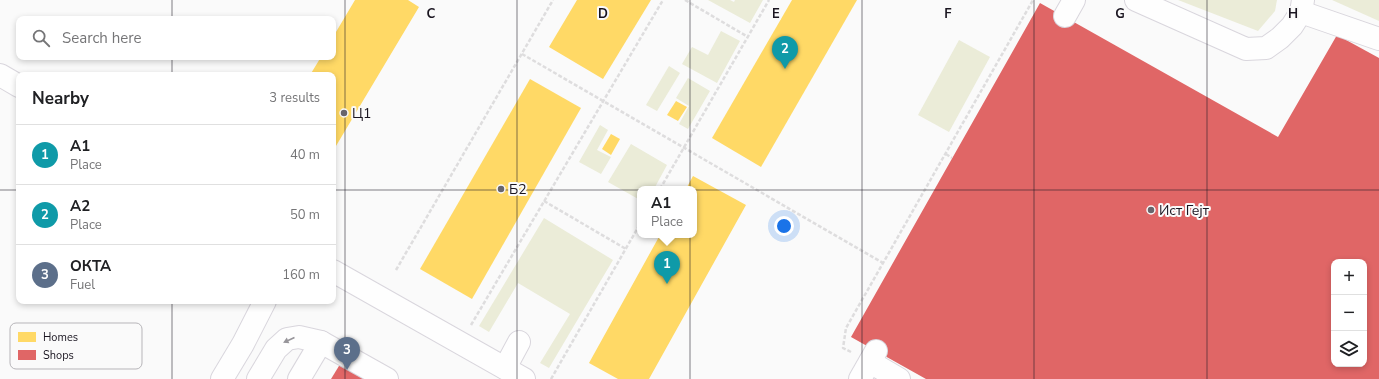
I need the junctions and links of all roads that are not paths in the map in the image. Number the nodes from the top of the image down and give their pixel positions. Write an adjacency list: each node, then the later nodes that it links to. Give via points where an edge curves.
1 (1136, 0): 2 (street, via 1246,49 1266,48 1280,38 1292,26)
2 (1302, 6): 3 (street)
3 (1379, 39)
4 (0, 75): 5 (street)
5 (16, 84)
6 (336, 273): 11 (street)
7 (263, 304): 12 (street)
8 (321, 342): 13 (street, one-way to 13, via 299,337 288,339 276,349); 14 (street); 15 (street)
9 (519, 342): 11 (street)
10 (868, 364): 17 (street)
11 (505, 368): 16 (street)
12 (222, 379)
13 (258, 379)
14 (299, 379)
15 (387, 379)
16 (524, 379)
17 (899, 379)

